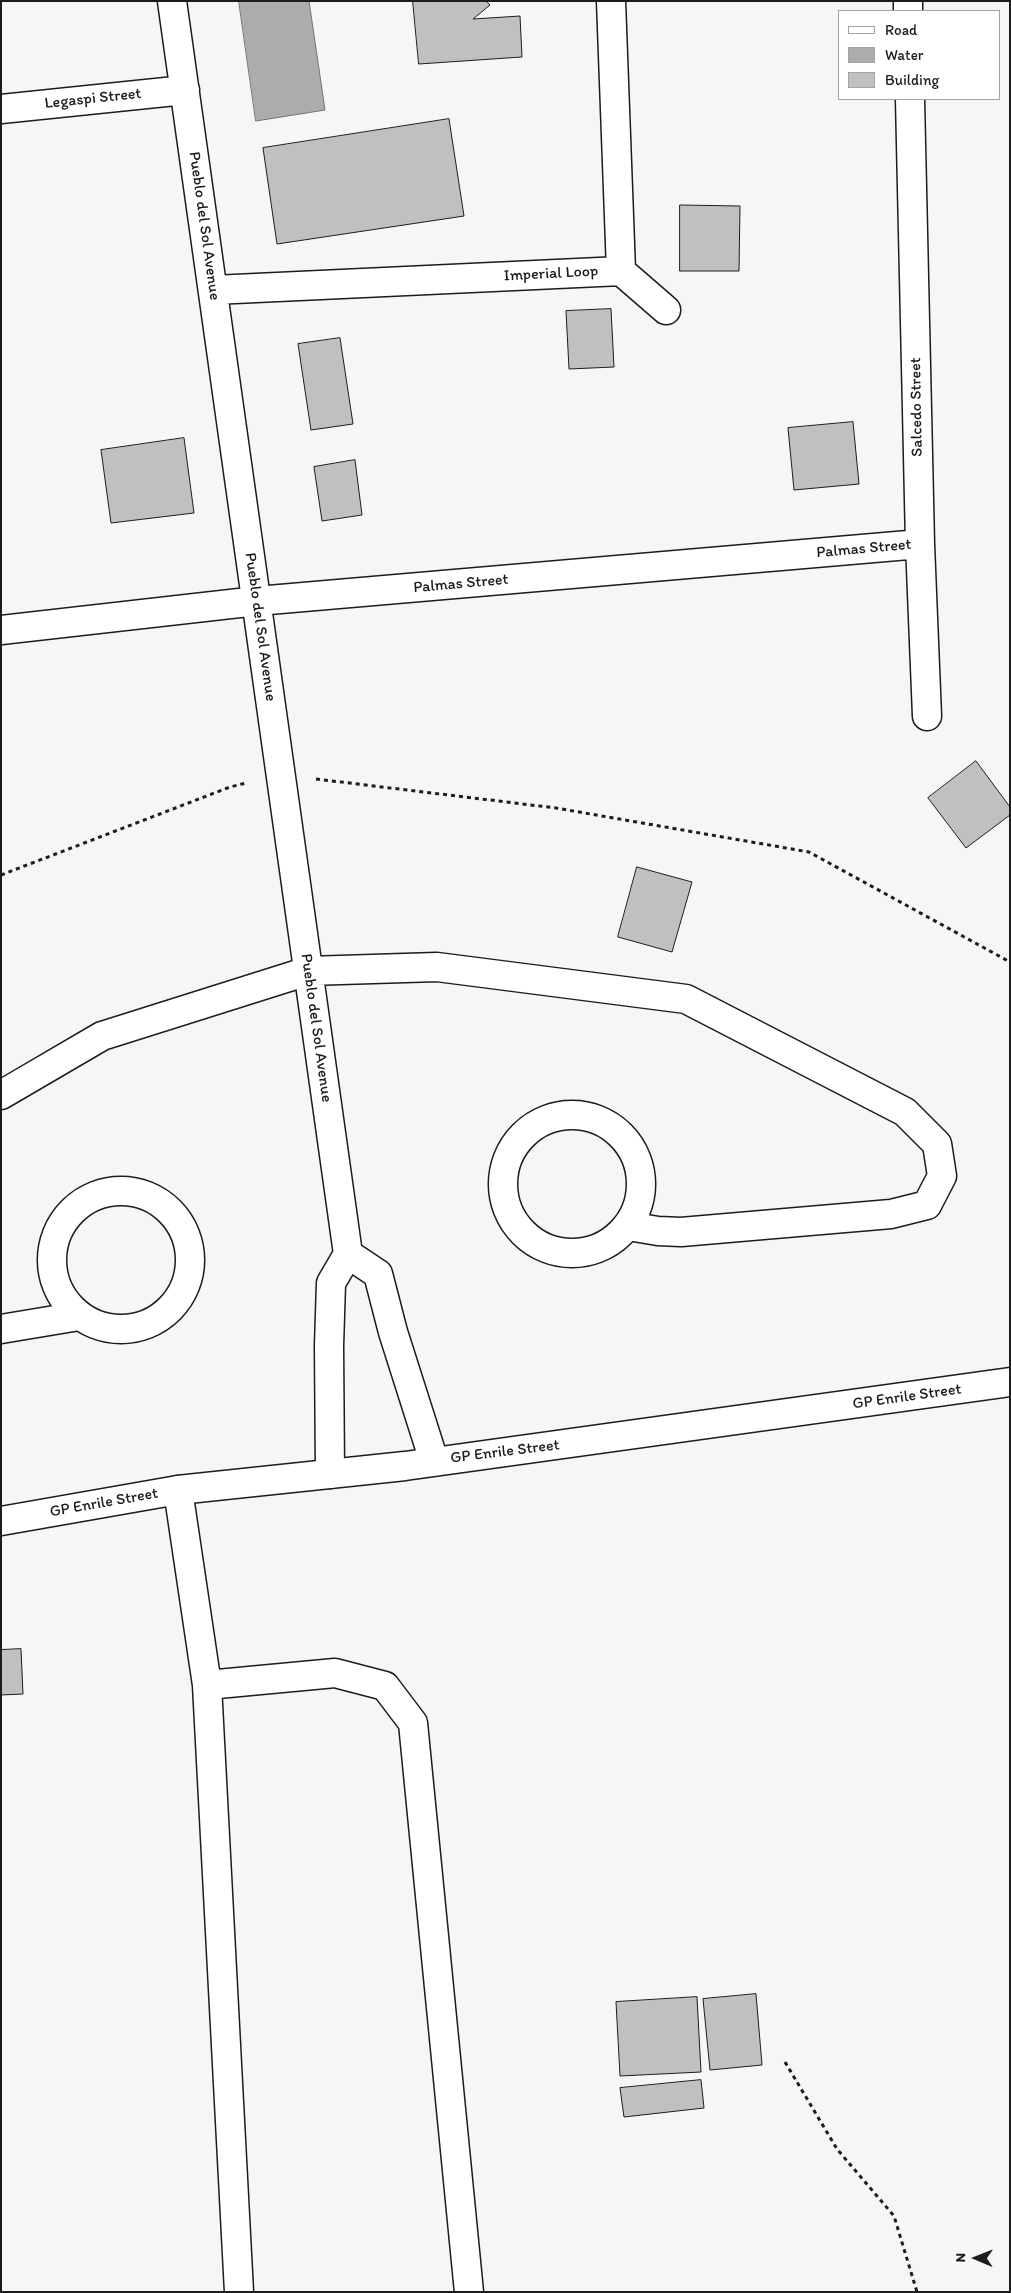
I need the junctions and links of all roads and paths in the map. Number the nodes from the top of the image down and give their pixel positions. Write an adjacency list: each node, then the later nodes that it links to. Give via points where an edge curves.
1 (172, 1): 3 (street, Pueblo del Sol Avenue)
2 (611, 1): 6 (street, Imperial Loop)
3 (185, 90): 5 (street, Legaspi Street); 7 (street, Pueblo del Sol Avenue)
4 (910, 100): 9 (street, Salcedo Street)
5 (1, 109)
6 (621, 271): 7 (street, Imperial Loop); 8 (street)
7 (213, 290): 10 (street, Pueblo del Sol Avenue)
8 (666, 310)
9 (920, 544): 10 (street, Palmas Street); 12 (street, Salcedo Street)
10 (257, 601): 11 (street, Palmas Street); 13 (street, Pueblo del Sol Avenue)
11 (1, 630)
12 (927, 716)
13 (281, 775): 14 (path, via 230,787); 15 (path, via 556,808 809,852); 16 (street, Pueblo del Sol Avenue)
14 (1, 875)
15 (1010, 962)
16 (308, 971): 17 (street, via 102,1036); 18 (street, via 437,967 686,999 905,1112 937,1144 942,1176 926,1205 891,1214 681,1232); 19 (street, Pueblo del Sol Avenue)
17 (1, 1095)
18 (628, 1226): 18 (street, via 638,1203 641,1179 635,1154 621,1134 597,1118 569,1114 541,1121 518,1138 505,1164 502,1192 511,1219 530,1239 555,1251 583,1252 609,1242)
19 (348, 1254): 23 (street, via 378,1274); 24 (street, via 331,1283)
20 (79, 1316): 20 (street, via 104,1328 132,1329 159,1319 177,1302 188,1280 190,1255 184,1231 170,1211 146,1195 118,1191 90,1198 68,1215 54,1241 52,1269 61,1295); 21 (street)
21 (1, 1329)
22 (1010, 1382): 23 (street, GP Enrile Street)
23 (434, 1462): 24 (street, GP Enrile Street)
24 (330, 1474): 25 (street, GP Enrile Street)
25 (178, 1490): 26 (street, GP Enrile Street); 27 (street)
26 (1, 1521)
27 (207, 1685): 29 (street); 30 (street, via 336,1673 385,1686 413,1722)
28 (784, 2062): 31 (path, via 837,2149 894,2216)
29 (239, 2292)
30 (469, 2292)
31 (917, 2292)

